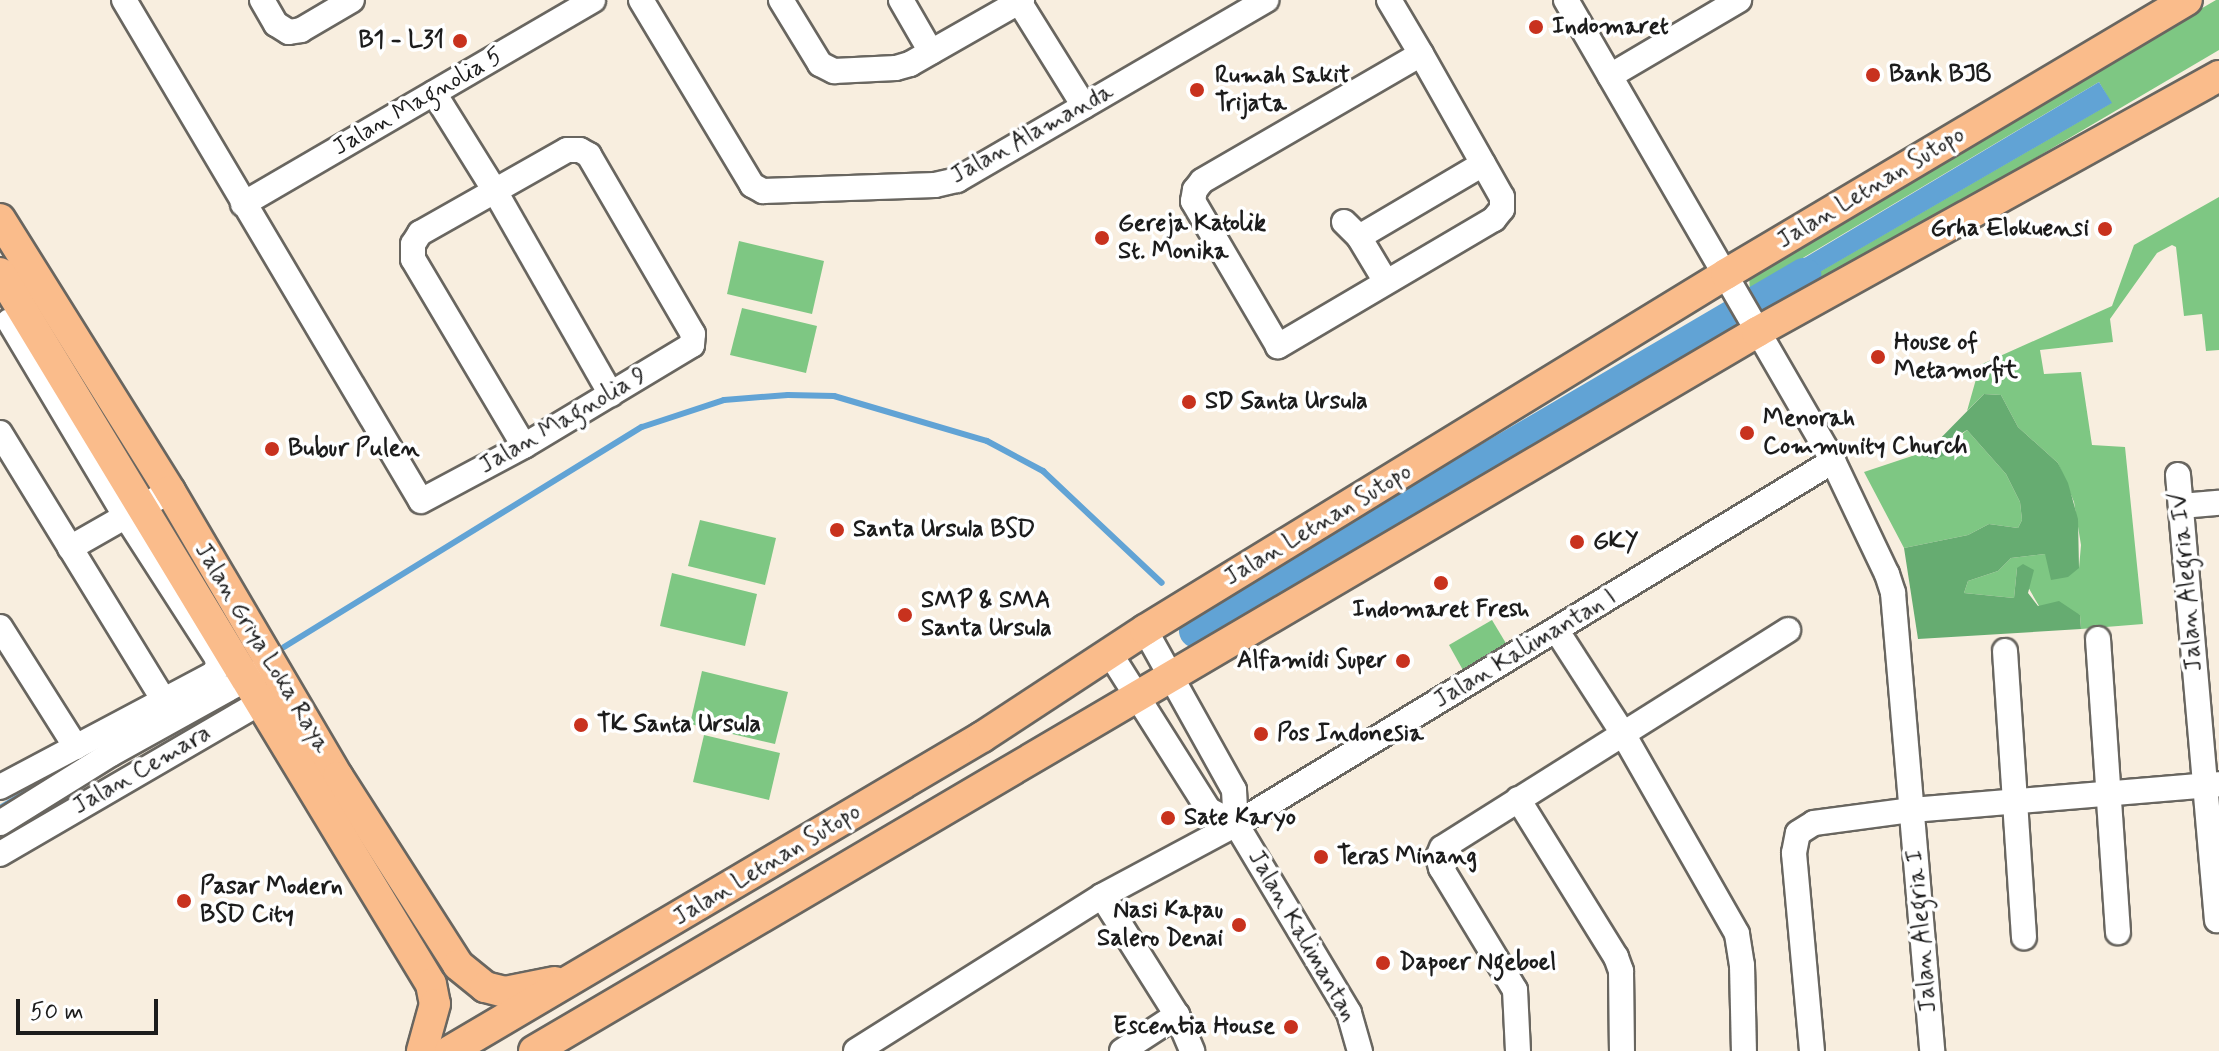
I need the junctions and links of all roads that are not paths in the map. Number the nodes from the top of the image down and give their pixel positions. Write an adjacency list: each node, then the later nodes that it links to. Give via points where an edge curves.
1 (124, 0): 22 (street)
2 (262, 0): 3 (street, via 276,24 289,32)
3 (352, 0)
4 (593, 0): 18 (street, Jalan Magnolia 5)
5 (641, 0): 19 (street, Jalan Alamanda, via 752,185 763,191 948,183)
6 (781, 0): 14 (street, via 826,69 896,68)
7 (901, 0): 14 (street)
8 (1266, 0): 19 (street, Jalan Alamanda)
9 (1389, 0): 15 (street)
10 (1566, 0): 16 (street, Jalan Alegria I)
11 (2187, 0): 26 (main road, Jalan Letnan Sutopo)
12 (1020, 1): 14 (street); 19 (street)
13 (1727, 3): 16 (street)
14 (931, 52)
15 (1421, 54): 20 (street); 25 (street, via 1202,181 1193,201 1278,346)
16 (1610, 76): 26 (street, Jalan Alegria I)
17 (2219, 76): 28 (main road, Jalan Letnan Sutopo)
18 (434, 93): 21 (street); 22 (street, Jalan Magnolia 5)
19 (1084, 106)
20 (1483, 164): 25 (street, via 1502,197 1502,209 1494,219); 25 (street, via 1352,229)
21 (495, 191): 29 (street); 29 (street, Jalan Magnolia 9, via 567,150 589,155 693,334 692,345); 31 (street, via 420,233 413,259)
22 (243, 204): 31 (street, Jalan Magnolia 9, via 421,501)
23 (0, 219): 27 (main road, Jalan Griya Loka Raya)
24 (0, 273): 27 (main road, Jalan Griya Loka Raya)
25 (1386, 282)
26 (1732, 283): 28 (street, Jalan Alegria I); 40 (main road, Jalan Letnan Sutopo)
27 (20, 312): 34 (main road, Jalan Griya Loka Raya); 37 (main road, Jalan Griya Loka Raya)
28 (1753, 324): 32 (street, Jalan Alegria I); 46 (main road, Jalan Letnan Sutopo)
29 (611, 394): 31 (street, Jalan Magnolia 9)
30 (0, 433): 38 (street)
31 (524, 446)
32 (1833, 461): 42 (street, Jalan Kalimantan I); 57 (street, Jalan Alegria I, via 1893,593)
33 (2178, 475): 36 (street, Jalan Alegria IV)
34 (170, 491): 37 (street); 47 (main road, Jalan Griya Loka Raya)
35 (2219, 503): 36 (street)
36 (2181, 506): 52 (street, Jalan Alegria IV)
37 (134, 512): 38 (street); 47 (main road, Jalan Griya Loka Raya); 49 (street, via 217,658 213,674)
38 (70, 548): 49 (street)
39 (0, 627): 51 (street)
40 (1145, 630): 45 (main road, Jalan Letnan Sutopo); 46 (street, Jalan Kalimantan)
41 (1788, 630): 50 (street)
42 (1557, 631): 50 (street); 59 (street, Jalan Kalimantan I)
43 (2098, 639): 54 (street)
44 (2005, 651): 56 (street)
45 (1109, 652): 48 (street, Jalan Kalimantan); 65 (main road, Jalan Letnan Sutopo, via 982,737)
46 (1172, 674): 48 (main road, Jalan Letnan Sutopo); 59 (street, Jalan Kalimantan, via 1234,790)
47 (266, 683): 58 (street, Jalan Cemara, via 111,754); 60 (street, Jalan Cemara); 65 (main road, Jalan Griya Loka Raya, via 458,965 485,987 505,992); 67 (main road, Jalan Griya Loka Raya, via 431,984 435,1004)
48 (1136, 695): 59 (street, Jalan Kalimantan, via 1209,810); 69 (main road, Jalan Letnan Sutopo)
49 (163, 699): 51 (street)
50 (1622, 732): 55 (street); 76 (street, via 1737,934)
51 (76, 747): 53 (street)
52 (2212, 784): 54 (street); 62 (street, Jalan Alegria IV)
53 (0, 787)
54 (2108, 794): 56 (street); 63 (street)
55 (1518, 799): 74 (street, via 1442,848 1438,857 1515,990); 75 (street, via 1616,957 1621,971)
56 (2015, 802): 57 (street); 64 (street)
57 (1912, 810): 77 (street, via 1814,823 1798,833 1794,853); 78 (street, Jalan Alegria I)
58 (0, 823)
59 (1236, 824): 61 (street, Jalan Kalimantan I); 73 (street, Jalan Kalimantan, via 1349,1013)
60 (0, 854)
61 (1102, 896): 66 (street); 70 (street, Jalan Kalimantan I)
62 (2217, 920)
63 (2118, 932)
64 (2024, 937)
65 (578, 977): 68 (main road, Jalan Letnan Sutopo)
66 (1177, 1015): 71 (street); 72 (street)
67 (422, 1051)
68 (450, 1051)
69 (534, 1051)
70 (856, 1051)
71 (1122, 1051)
72 (1192, 1051)
73 (1360, 1051)
74 (1518, 1051)
75 (1622, 1051)
76 (1744, 1051)
77 (1812, 1051)
78 (1932, 1051)

